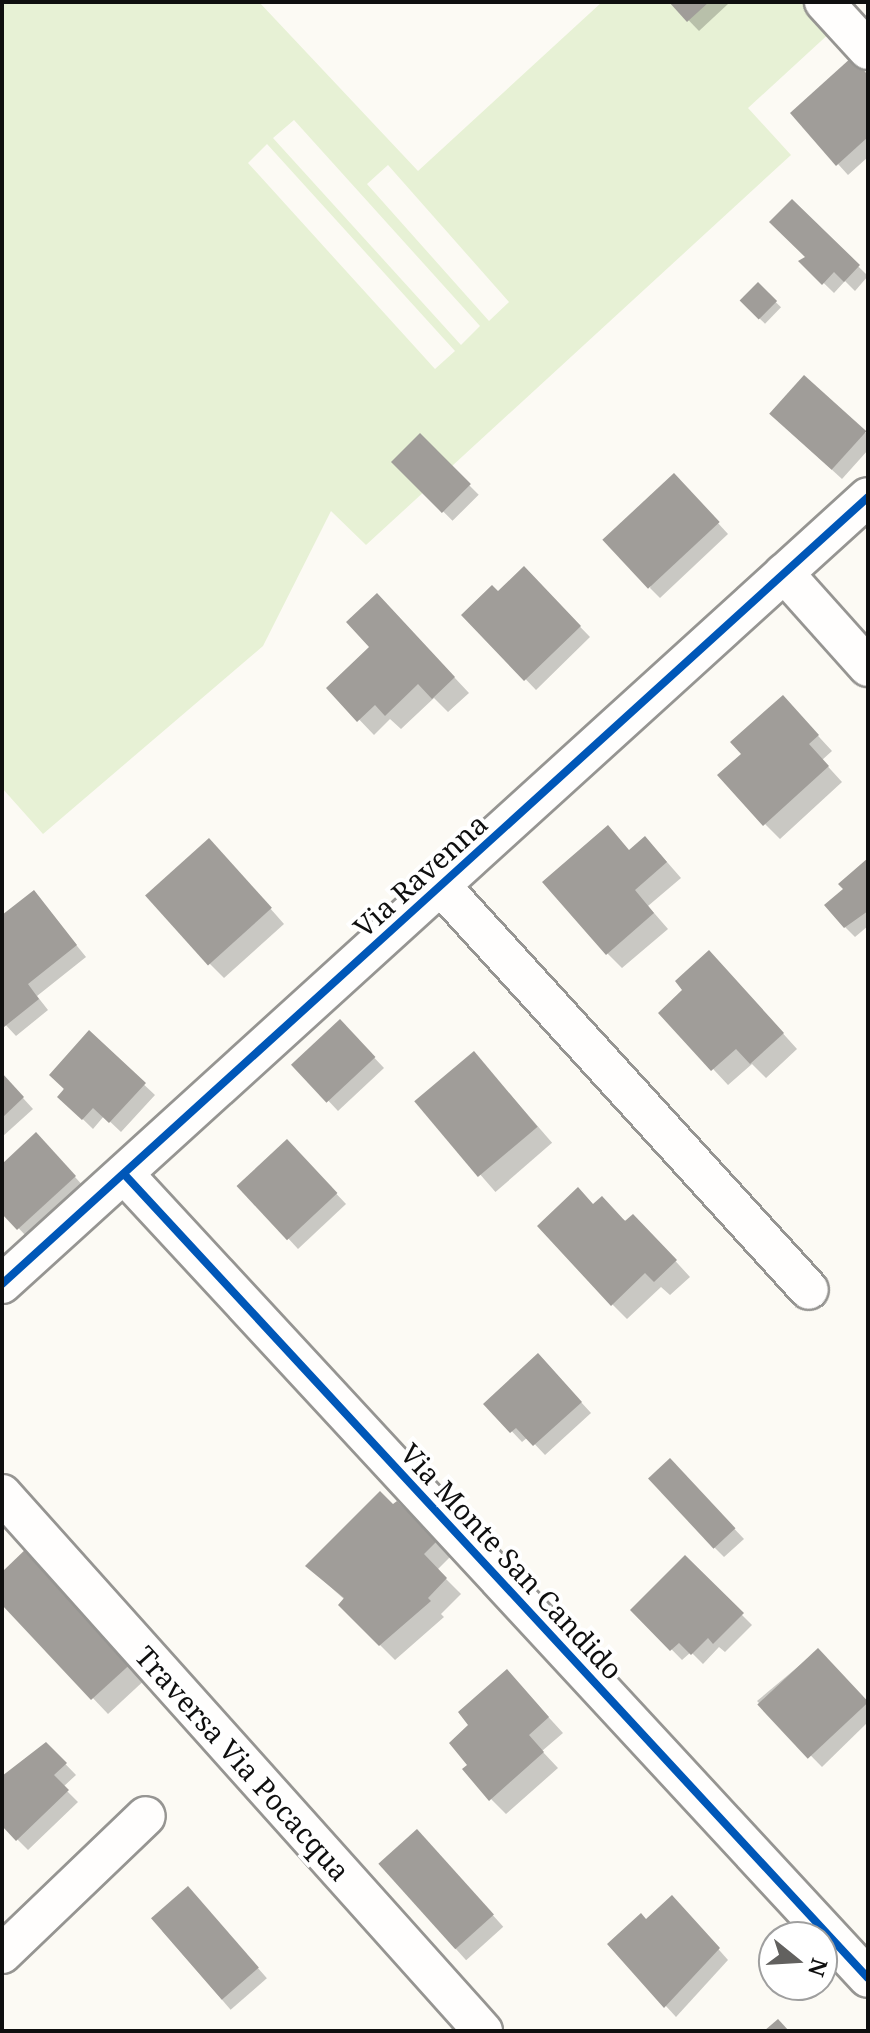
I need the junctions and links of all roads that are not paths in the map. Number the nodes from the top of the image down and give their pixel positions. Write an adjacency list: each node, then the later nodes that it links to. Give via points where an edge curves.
1 (824, 2): 2 (street)
2 (868, 50)
3 (868, 497): 4 (street, Via Ravenna)
4 (784, 573): 5 (street); 6 (street, Via Ravenna)
5 (868, 667)
6 (441, 886): 7 (street, Via Ravenna); 9 (street)
7 (124, 1174): 8 (street, Via Ravenna); 13 (street, Via Monte San Candido)
8 (2, 1284)
9 (809, 1290)
10 (2, 1494): 14 (street, Traversa Via Pocacqua)
11 (146, 1816): 12 (street)
12 (2, 1954)
13 (868, 1978)
14 (483, 2031)

